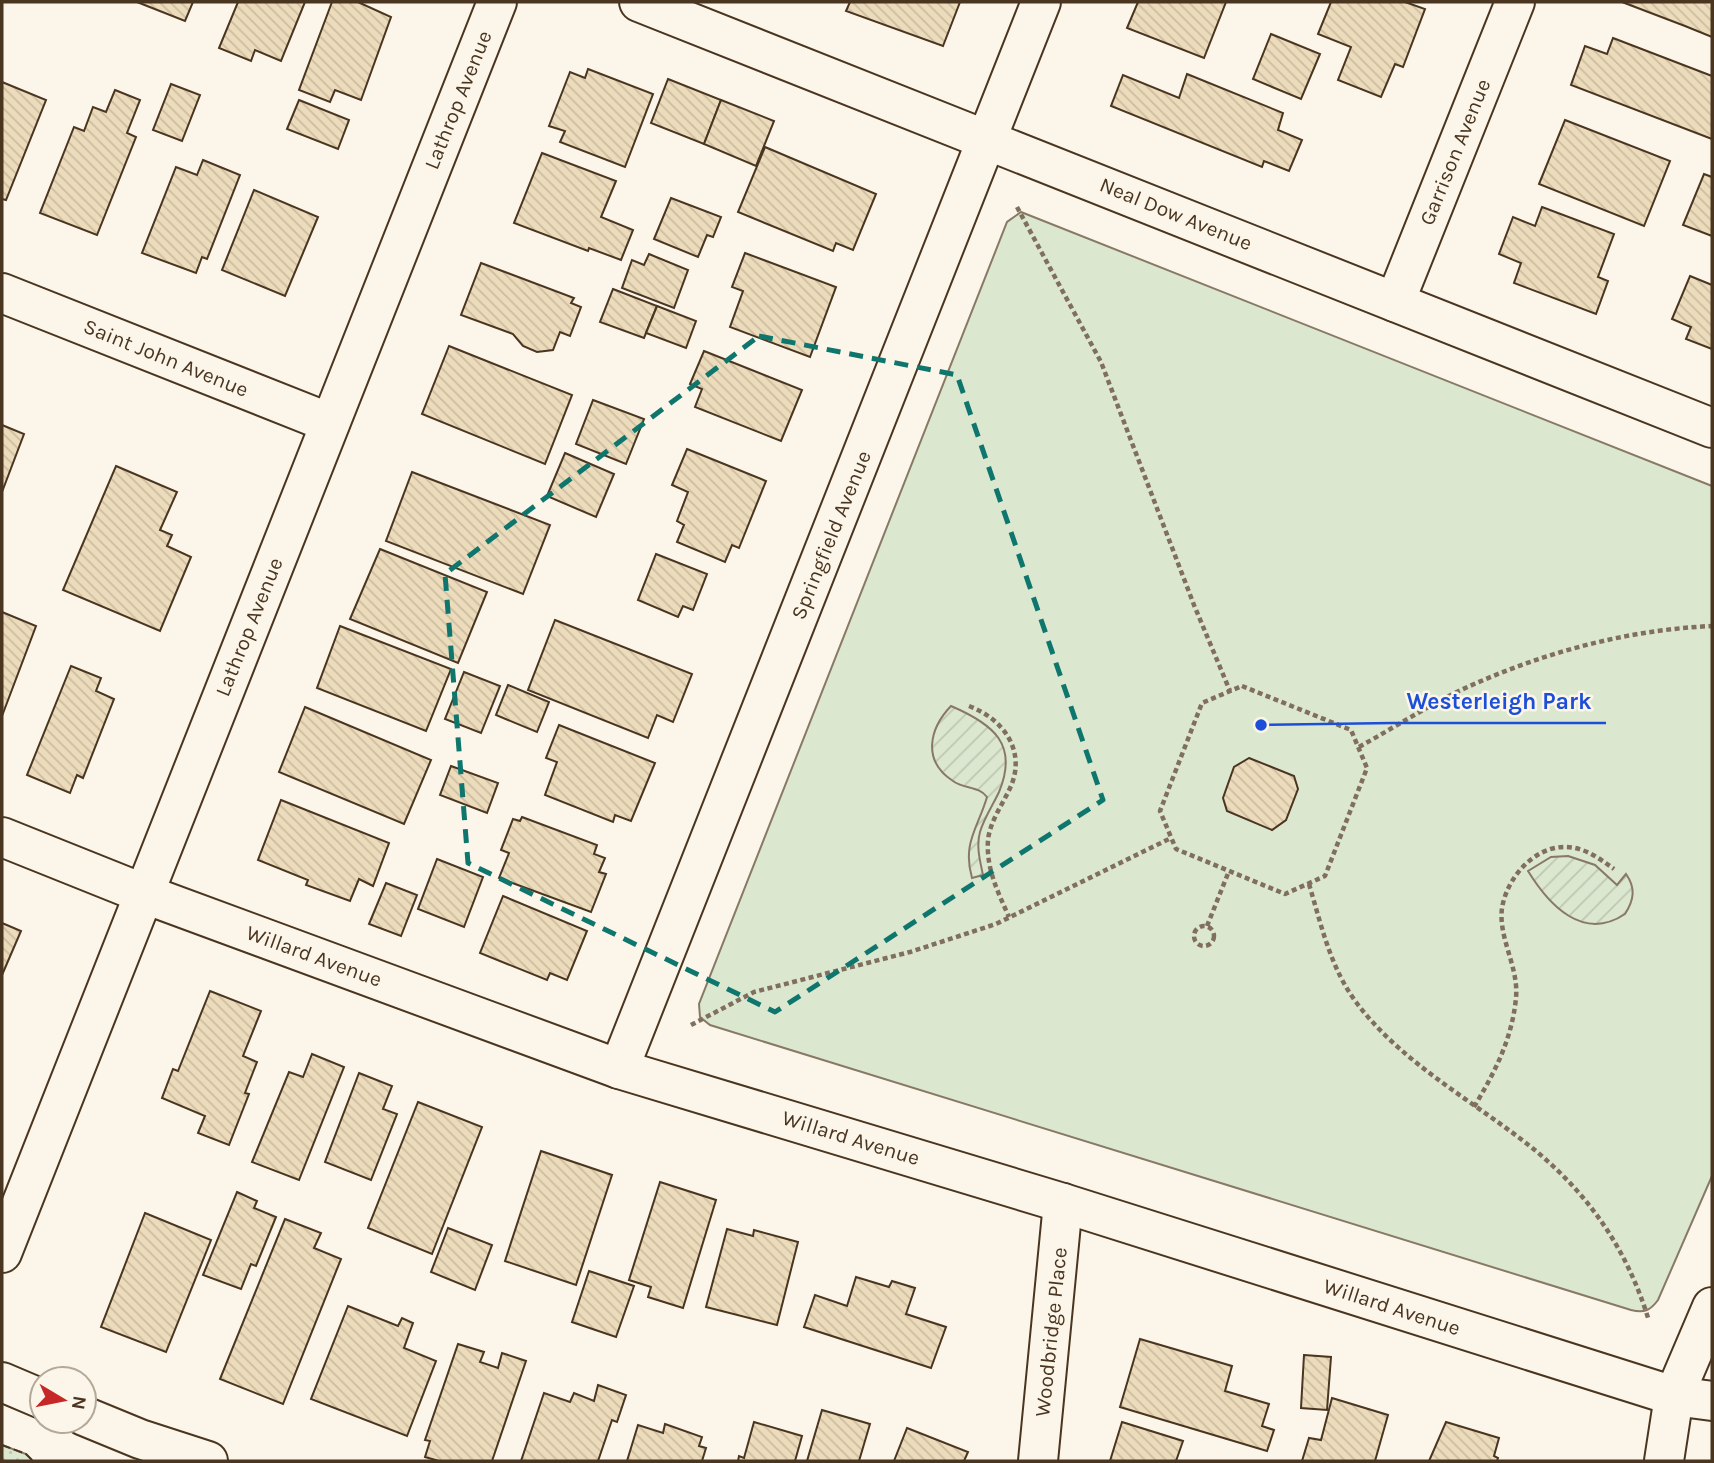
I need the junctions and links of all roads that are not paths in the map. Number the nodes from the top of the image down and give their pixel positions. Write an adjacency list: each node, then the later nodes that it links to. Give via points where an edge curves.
1 (497, 2): 8 (street, Lathrop Avenue)
2 (639, 2): 5 (street, Neal Dow Avenue)
3 (1041, 2): 5 (street, Springfield Avenue)
4 (1516, 2): 7 (street, Garrison Avenue)
5 (987, 139): 7 (street, Neal Dow Avenue); 12 (street, Springfield Avenue)
6 (2, 293): 8 (street, Saint John Avenue)
7 (1395, 302): 9 (street, Neal Dow Avenue)
8 (330, 423): 11 (street, Lathrop Avenue)
9 (1712, 428)
10 (2, 837): 11 (street, Willard Avenue)
11 (142, 893): 12 (street, Willard Avenue); 14 (street, Lathrop Avenue)
12 (619, 1069): 13 (street, Willard Avenue)
13 (1063, 1203): 18 (street, Willard Avenue); 23 (street, Woodbridge Place)
14 (2, 1253)
15 (1712, 1307): 18 (street)
16 (2, 1382): 17 (street)
17 (28, 1393)
18 (1674, 1396): 19 (street, Willard Avenue); 24 (street)
19 (1712, 1401)
20 (98, 1425): 21 (street)
21 (136, 1450): 22 (street)
22 (208, 1461)
23 (1038, 1461)
24 (1664, 1461)

